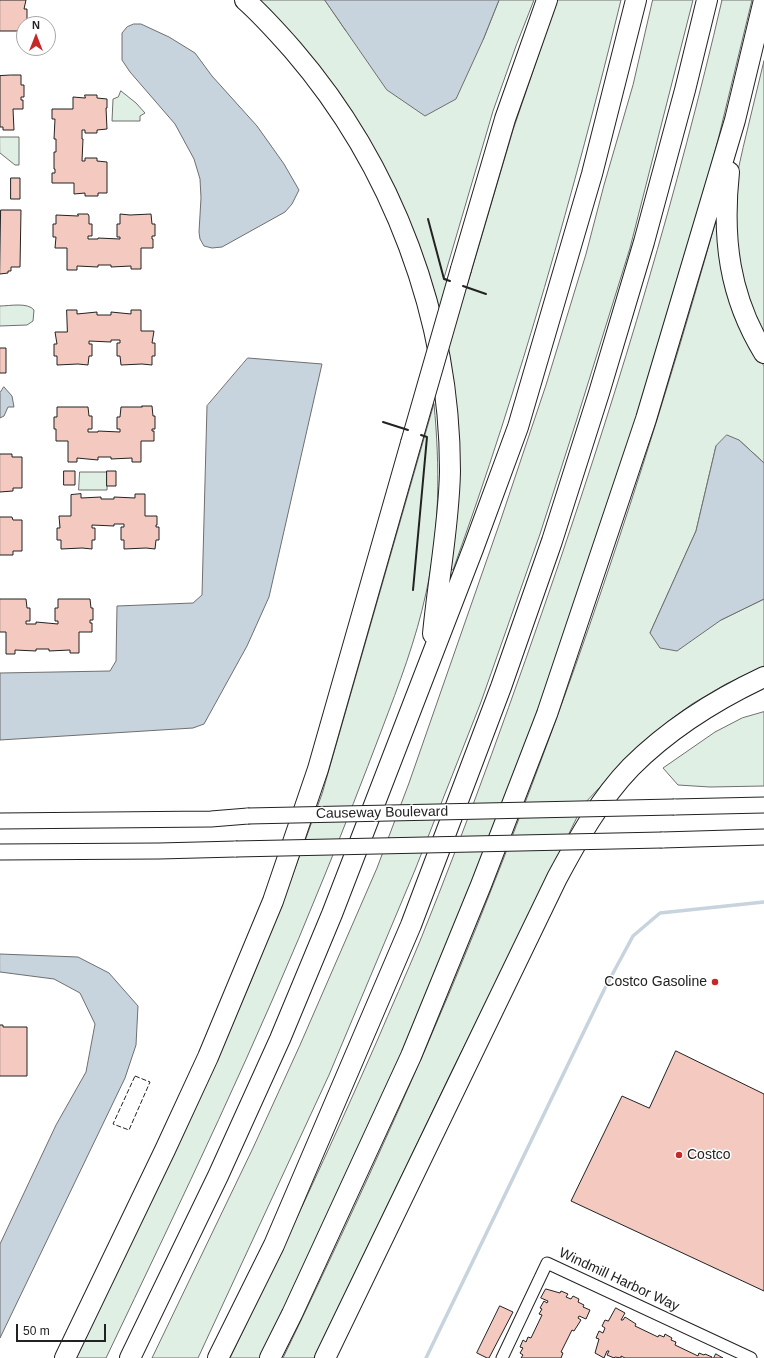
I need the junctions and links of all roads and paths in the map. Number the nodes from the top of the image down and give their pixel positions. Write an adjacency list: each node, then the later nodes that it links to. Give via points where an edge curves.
1 (245, 0): 8 (highway, via 306,65 350,127 390,200 421,280 434,329 447,412 450,473 446,531)
2 (547, 0): 14 (highway, bridge, via 505,119 318,769 273,901 169,1143)
3 (636, 0): 8 (highway, via 592,174 518,427)
4 (707, 0): 16 (highway, via 646,234 600,393 501,687 411,925 274,1245)
5 (764, 0): 6 (highway)
6 (735, 120): 7 (highway, via 726,197 730,266 744,316); 17 (highway, via 646,418 548,714 411,1056)
7 (764, 353)
8 (430, 662): 15 (highway, via 332,914 280,1039 218,1176)
9 (764, 678): 18 (highway, via 696,714 662,740 631,767 591,818 558,878)
10 (764, 805): 11 (main road, Causeway Boulevard, bridge, via 196,819)
11 (0, 820)
12 (764, 837): 13 (main road, bridge, via 159,851)
13 (0, 852)
14 (65, 1358)
15 (130, 1358)
16 (218, 1358)
17 (270, 1358)
18 (325, 1358)
19 (502, 1358): 20 (street, Windmill Harbor Way, via 547,1263)
20 (751, 1358)

